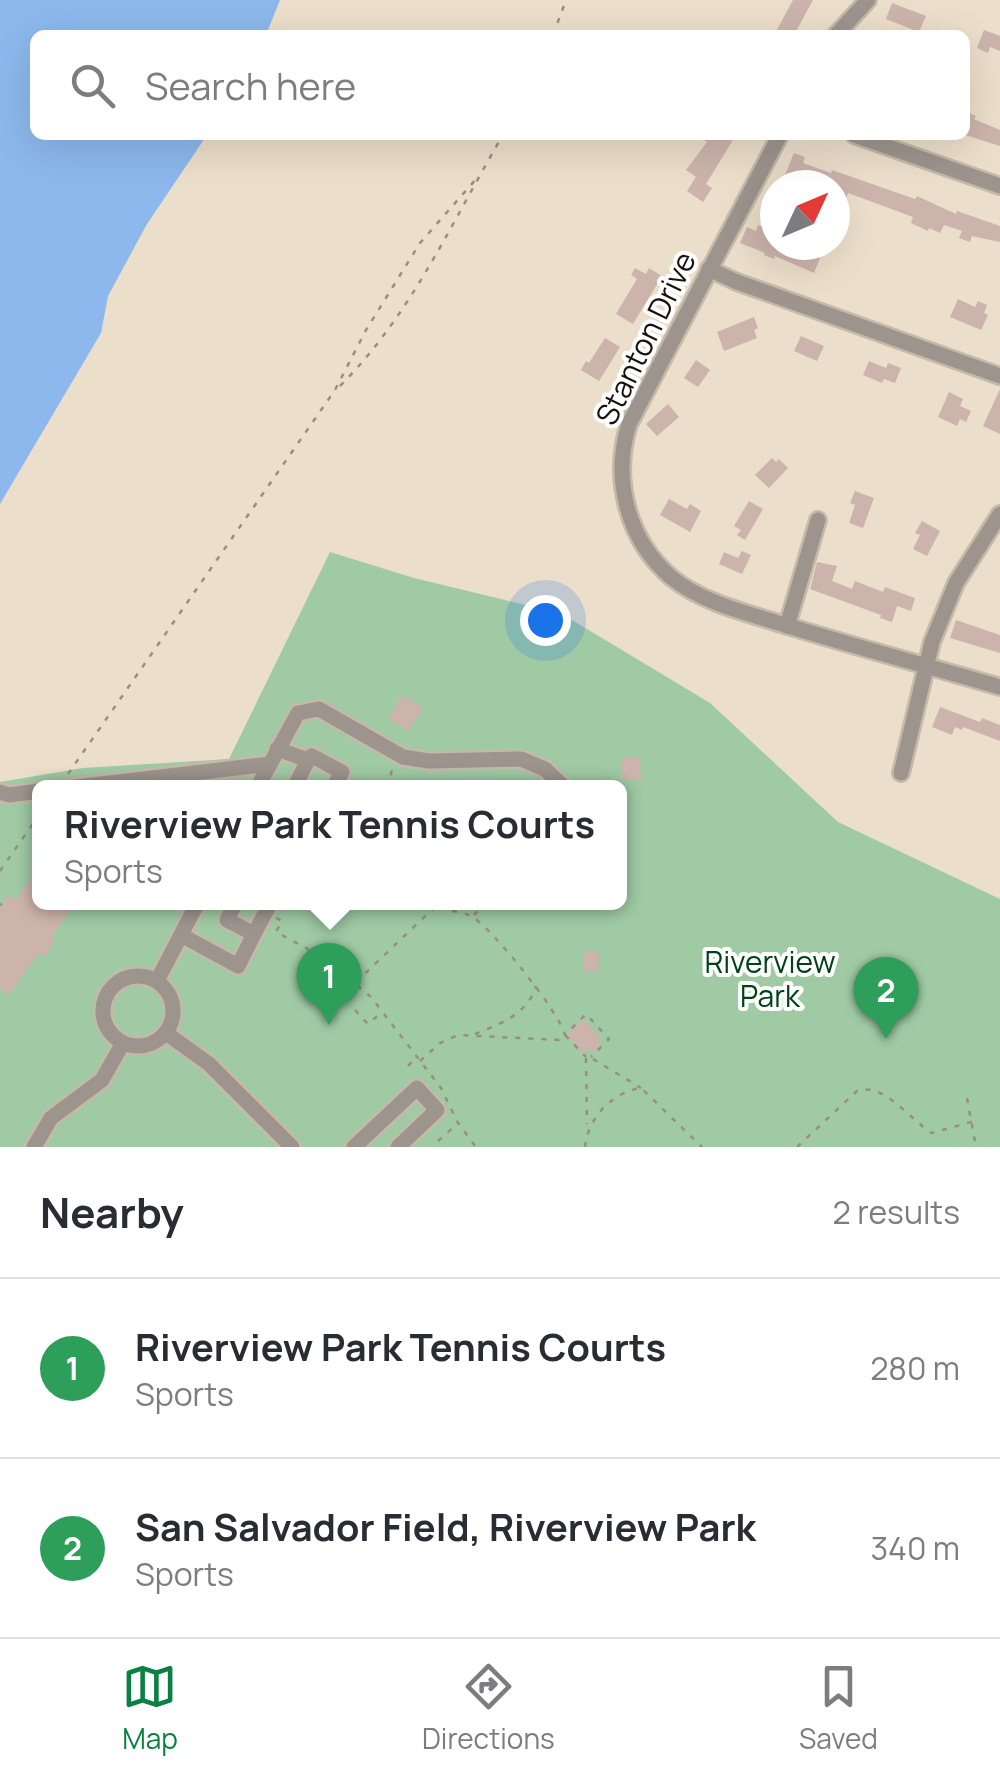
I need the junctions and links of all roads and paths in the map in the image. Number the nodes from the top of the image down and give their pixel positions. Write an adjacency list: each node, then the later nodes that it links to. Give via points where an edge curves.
1 (566, 0): 3 (path)
2 (868, 0): 4 (street)
3 (555, 30)
4 (841, 30)
5 (500, 140): 8 (path)
6 (777, 140): 10 (street, Stanton Drive)
7 (868, 140): 9 (street)
8 (477, 178): 12 (path, via 420,243); 12 (path, via 397,317)
9 (1000, 186)
10 (709, 269): 11 (street); 15 (street, Stanton Drive, via 629,424 620,466 623,494 646,549 670,576 708,599)
11 (1000, 376)
12 (335, 390): 22 (path)
13 (1000, 514): 16 (street, via 956,584)
14 (818, 520): 15 (street)
15 (787, 626): 16 (street, Stanton Drive)
16 (924, 664): 17 (street, Stanton Drive); 21 (street)
17 (1000, 687)
18 (392, 749): 19 (street, via 312,709 298,712); 27 (path); 28 (street, via 430,761 521,759)
19 (274, 756): 20 (street); 23 (street); 24 (street)
20 (308, 760): 25 (street); 26 (street, via 312,756 342,772)
21 (900, 772)
22 (68, 780)
23 (147, 780)
24 (262, 780)
25 (298, 780)
26 (338, 780)
27 (390, 780)
28 (557, 780)
29 (0, 792): 30 (street)
30 (32, 792)
31 (32, 825): 32 (path)
32 (0, 870)
33 (194, 910): 42 (street)
34 (232, 910): 41 (street, via 227,920)
35 (267, 910): 41 (street)
36 (272, 910): 43 (path, via 282,921 276,932)
37 (432, 910): 46 (path)
38 (445, 910): 40 (path)
39 (479, 910): 40 (path)
40 (472, 916): 47 (path)
41 (254, 934): 42 (street, via 238,966)
42 (181, 935): 45 (street)
43 (309, 950): 44 (path); 46 (path)
44 (302, 955)
45 (157, 982): 50 (street, via 173,1011); 53 (street, via 124,979 106,994 103,1017)
46 (356, 982): 49 (path)
47 (536, 986): 51 (path, via 518,1012); 52 (path)
48 (355, 1010): 49 (path, via 368,1024)
49 (383, 1011): 55 (path)
50 (166, 1033): 53 (street, via 146,1046); 66 (street, via 209,1064)
51 (474, 1035): 52 (path); 55 (path, via 444,1040)
52 (565, 1035): 54 (path); 54 (path, via 586,1014 609,1039)
53 (123, 1044): 65 (street, via 102,1080 51,1118)
54 (588, 1057): 57 (path); 63 (path)
55 (418, 1059): 56 (path); 58 (path); 62 (path)
56 (408, 1066)
57 (642, 1088): 63 (path, via 615,1097); 71 (path)
58 (415, 1089): 67 (street); 68 (street, via 437,1110)
59 (967, 1098): 61 (path)
60 (978, 1120): 61 (path)
61 (972, 1122): 72 (path, via 932,1133 866,1088); 73 (path)
62 (458, 1123): 64 (path); 69 (path)
63 (588, 1126): 70 (path)
64 (438, 1141)
65 (34, 1147)
66 (292, 1147)
67 (354, 1147)
68 (398, 1147)
69 (476, 1147)
70 (585, 1147)
71 (702, 1147)
72 (797, 1147)
73 (976, 1147)

